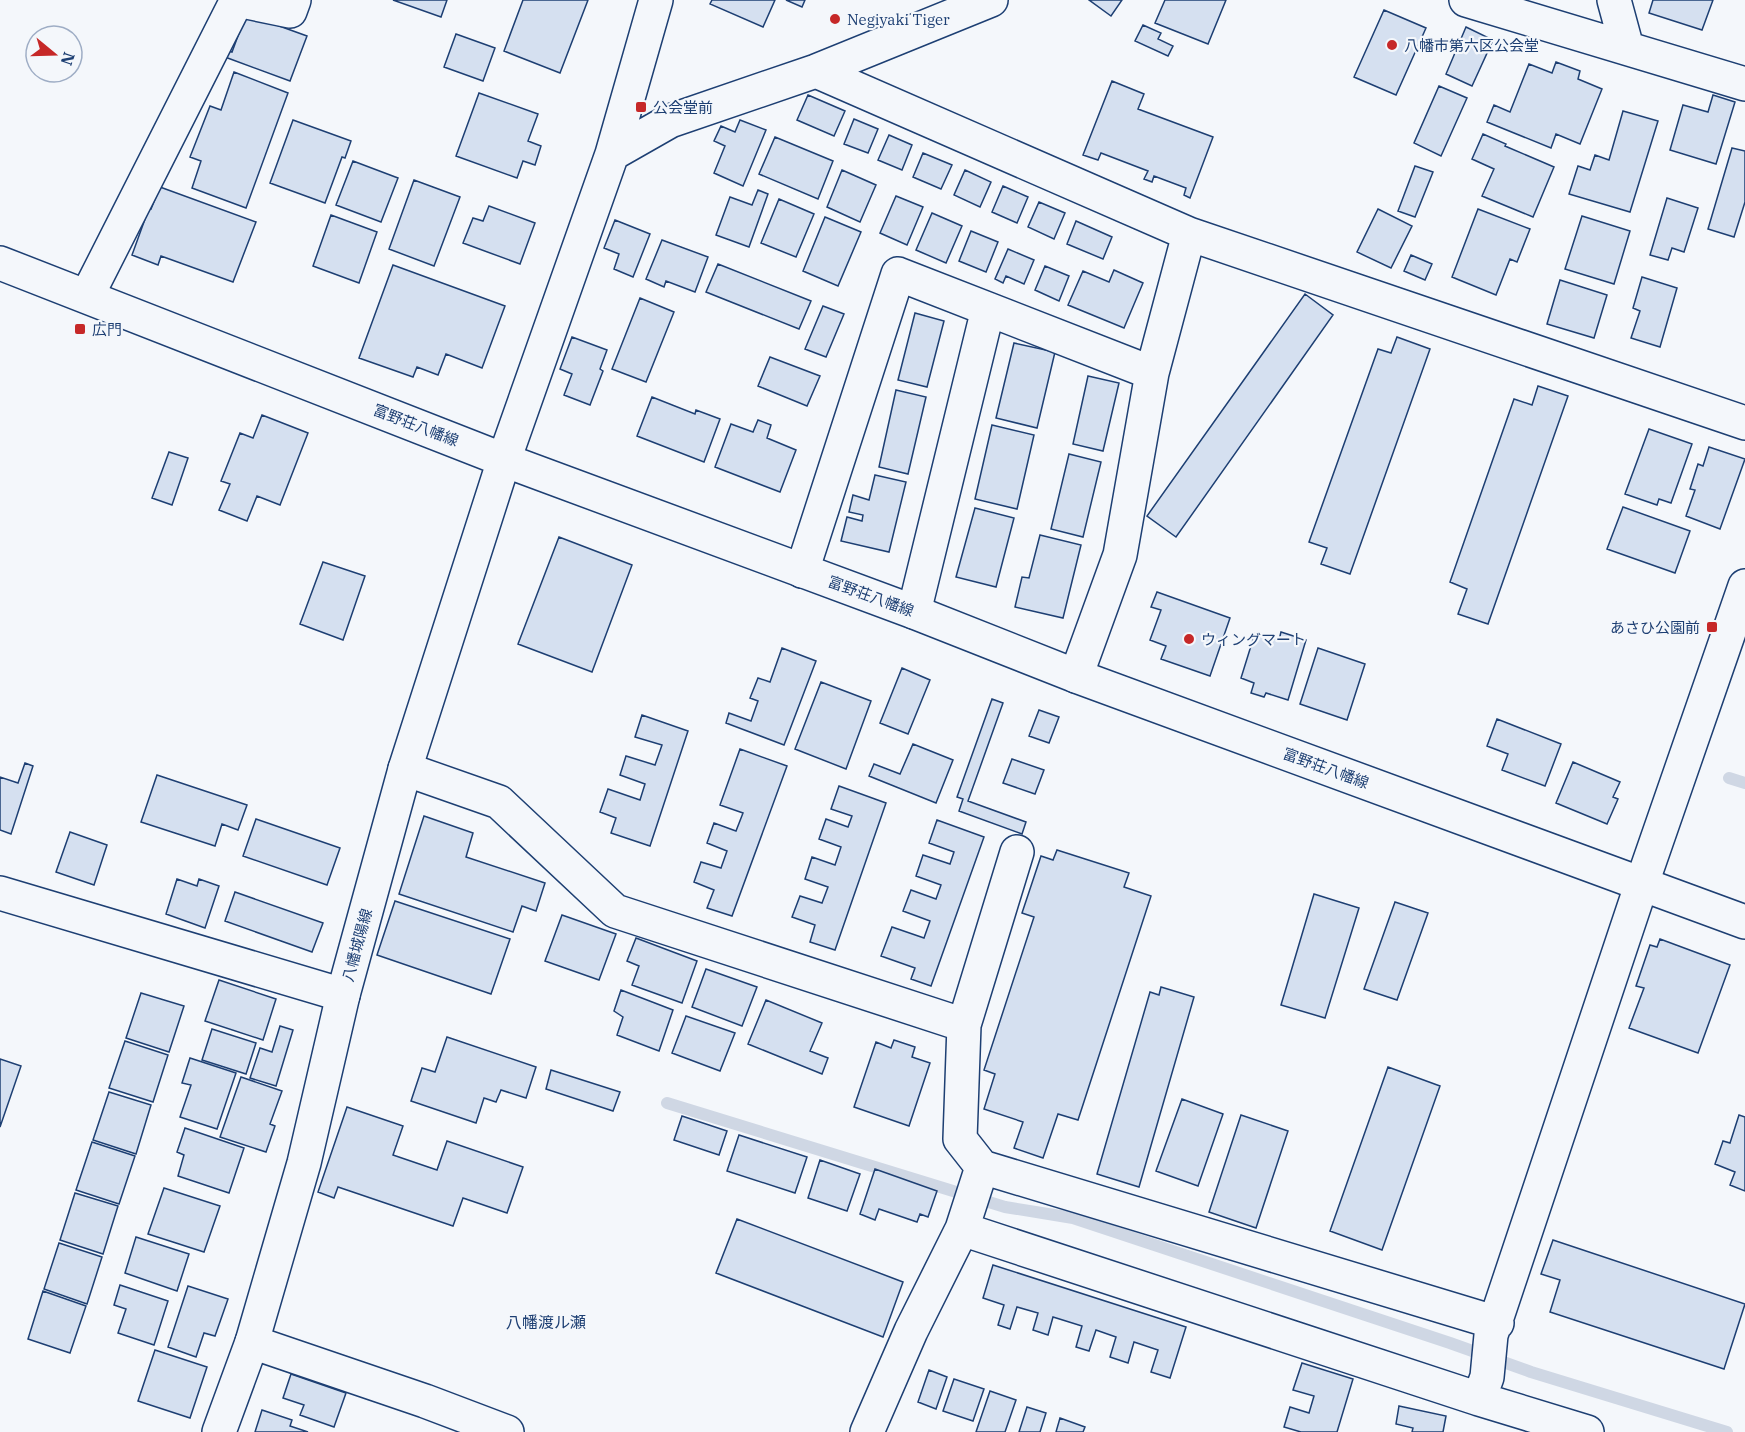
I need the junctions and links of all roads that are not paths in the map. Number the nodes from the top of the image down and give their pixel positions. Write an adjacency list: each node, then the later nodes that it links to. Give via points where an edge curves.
1 (237, 0): 2 (street, via 290,11); 13 (street)
2 (294, 0)
3 (991, 0): 8 (street)
4 (1466, 0): 7 (street)
5 (1614, 0): 7 (street)
6 (648, 2): 10 (street, 八幡城陽線)
7 (1627, 48): 9 (street)
8 (816, 71): 10 (street, via 669,121); 11 (street)
9 (1745, 84)
10 (612, 154): 17 (street, 八幡城陽線)
11 (1189, 234): 15 (street); 16 (street)
12 (0, 263): 13 (street, 富野荘八幡線)
13 (87, 296): 17 (street, 富野荘八幡線)
14 (988, 309): 15 (street); 18 (street, via 898,274); 20 (street)
15 (1152, 373): 22 (street, via 1120,555)
16 (1745, 423)
17 (504, 460): 18 (street, 富野荘八幡線); 23 (street, 八幡城陽線)
18 (802, 571): 20 (street, 富野荘八幡線)
19 (1745, 586): 21 (street)
20 (914, 612): 22 (street, 富野荘八幡線)
21 (1733, 661): 25 (street)
22 (1076, 676): 25 (street, 富野荘八幡線)
23 (405, 769): 28 (street, 八幡城陽線); 29 (street, via 499,802 615,911)
24 (1017, 852): 29 (street)
25 (1642, 884): 27 (street, 富野荘八幡線); 32 (street)
26 (0, 893): 28 (street)
27 (1745, 922)
28 (343, 995): 33 (street, 八幡城陽線, via 304,1163)
29 (964, 1025): 30 (street, via 960,1139)
30 (981, 1172): 31 (street); 32 (street)
31 (966, 1218): 34 (street); 36 (street, via 911,1331)
32 (1494, 1329): 34 (street)
33 (252, 1342): 37 (street, 八幡城陽線); 38 (street)
34 (1483, 1388): 35 (street)
35 (1508, 1421): 39 (street)
36 (871, 1431)
37 (219, 1432)
38 (507, 1432)
39 (1587, 1432)

